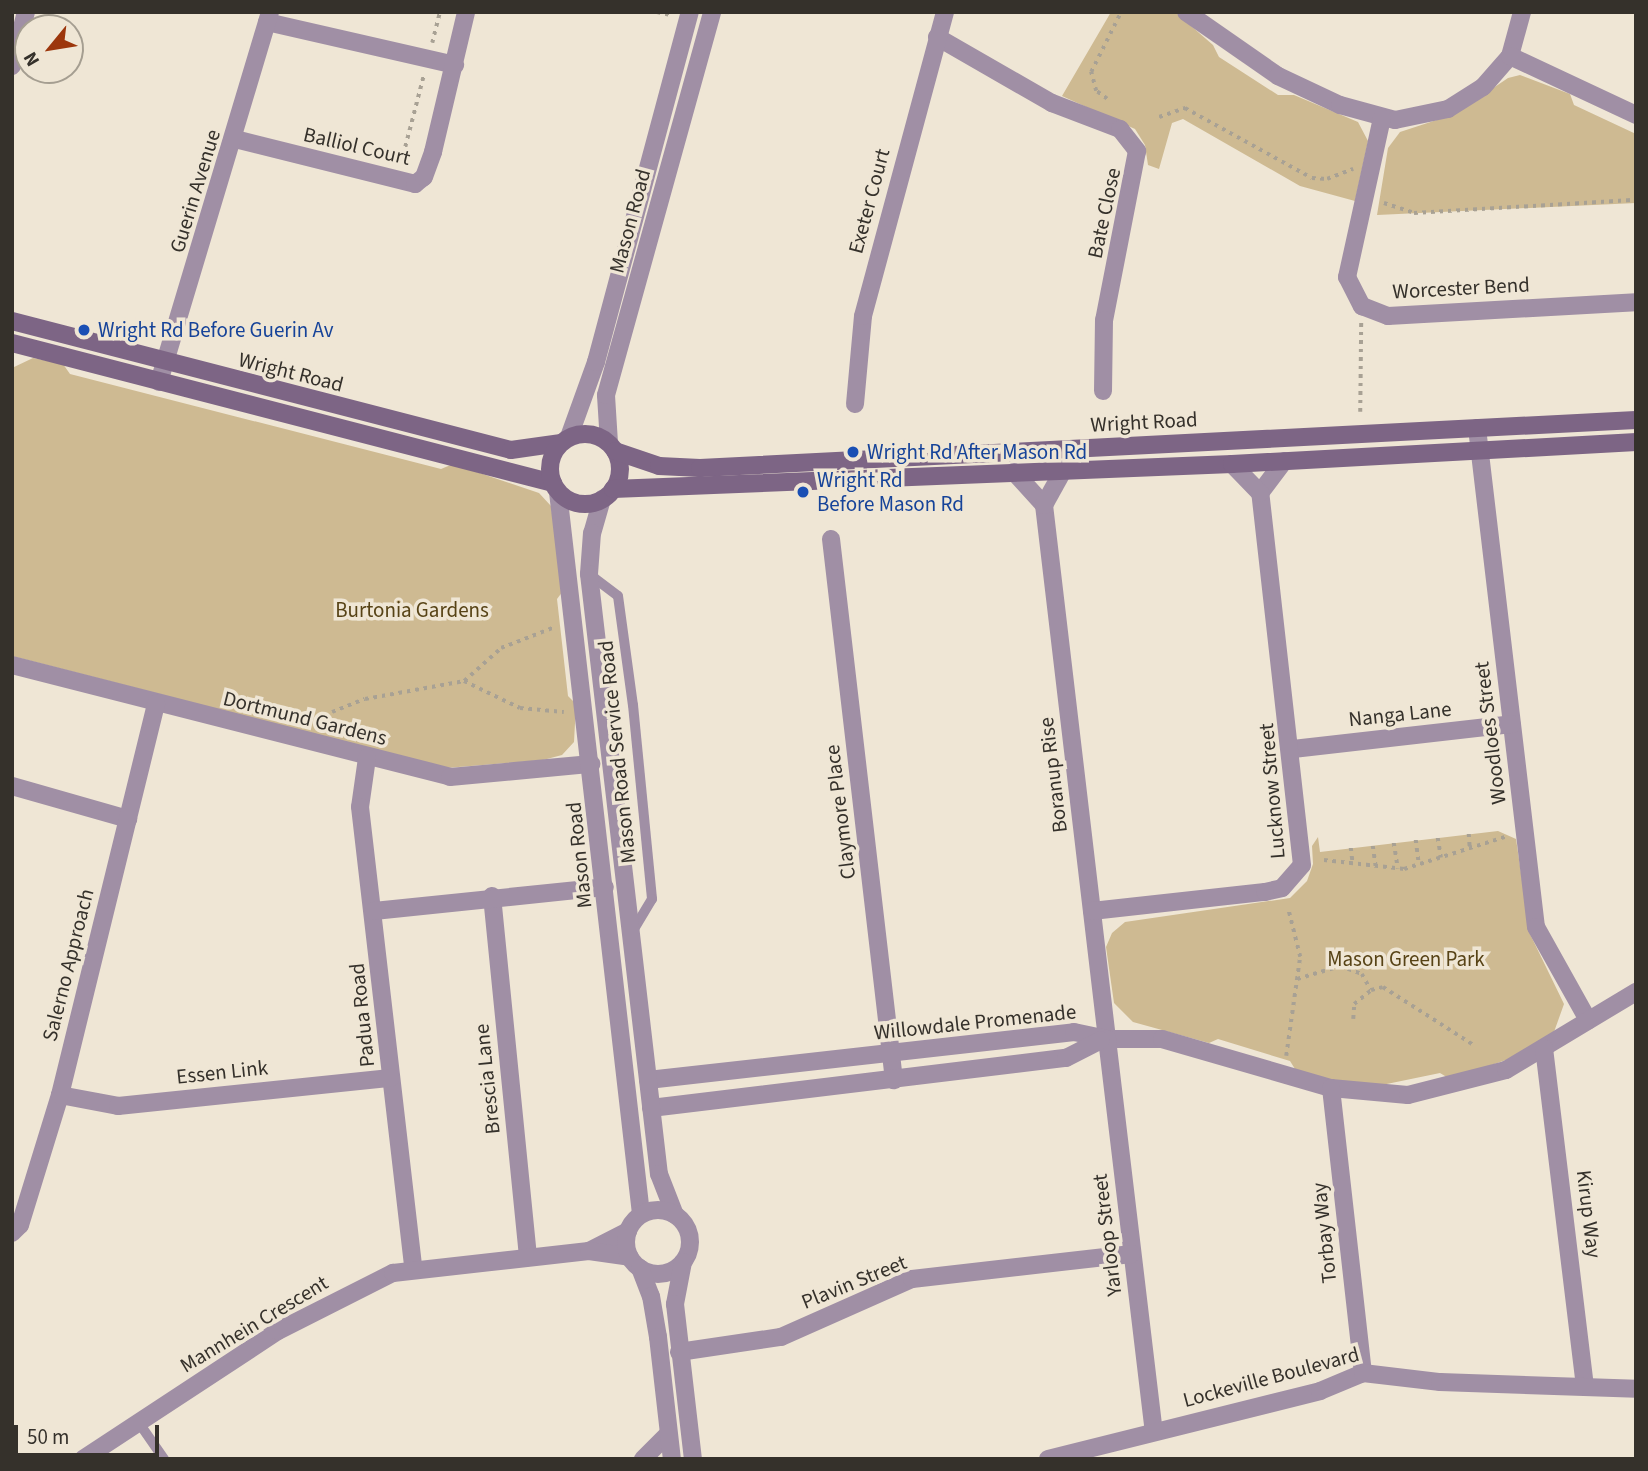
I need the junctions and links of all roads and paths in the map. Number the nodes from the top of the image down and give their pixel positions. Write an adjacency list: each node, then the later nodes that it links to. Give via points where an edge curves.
1 (26, 12): 16 (street)
2 (440, 12): 14 (path)
3 (466, 12): 15 (street, Balliol Court)
4 (657, 12): 10 (path)
5 (712, 12): 39 (street, Mason Road, via 606,396)
6 (945, 12): 12 (street, Exeter Court)
7 (1121, 12): 17 (path, via 1091,72 1091,82)
8 (1186, 12): 20 (street, via 1278,76)
9 (1522, 12): 13 (street)
10 (682, 14): 37 (street, Mason Road, via 596,362)
11 (269, 17): 14 (street); 21 (street, Guerin Avenue)
12 (937, 37): 32 (street, Bate Close, via 1052,103 1121,129 1137,151 1104,320); 33 (street, Exeter Court, via 863,316)
13 (1510, 56): 18 (street); 20 (street, via 1483,88 1448,109 1413,119)
14 (428, 59): 15 (street); 22 (path, via 402,155)
15 (454, 65): 21 (street, Balliol Court, via 425,177 415,184)
16 (12, 66)
17 (1107, 99)
18 (1636, 115)
19 (1159, 117): 23 (path, via 1185,108 1312,178 1341,176)
20 (1382, 118): 26 (street, Worcester Bend, via 1346,277 1362,306 1388,316)
21 (235, 139): 30 (street, Guerin Avenue)
22 (390, 160)
23 (1362, 160)
24 (1636, 200): 25 (path, via 1414,213)
25 (1384, 203)
26 (1636, 302)
27 (1362, 317): 34 (path)
28 (12, 321): 30 (main road, Wright Road)
29 (12, 343): 31 (main road, Wright Road)
30 (164, 363): 31 (street, Guerin Avenue); 37 (main road, Wright Road, via 511,450)
31 (159, 382): 45 (main road, Wright Road)
32 (1103, 391)
33 (855, 404)
34 (1360, 412)
35 (1636, 420): 36 (main road, Wright Road)
36 (1477, 428): 39 (main road, Wright Road, via 701,468 659,466); 40 (street, Woodloes Street)
37 (564, 440): 39 (main road, via 590,434); 45 (main road, via 550,462)
38 (1636, 442): 40 (main road, Wright Road)
39 (612, 447): 47 (main road, via 620,471)
40 (1479, 451): 41 (main road, Wright Road); 57 (street, Woodloes Street)
41 (1284, 461): 42 (main road, Wright Road); 46 (street)
42 (1232, 464): 43 (main road, Wright Road); 46 (street)
43 (1064, 469): 44 (main road, Wright Road); 48 (street)
44 (1014, 472): 47 (main road, Wright Road); 48 (street)
45 (555, 487): 47 (main road, via 578,503); 60 (street, Mason Road)
46 (1260, 493): 58 (street, Lucknow Street)
47 (608, 494): 50 (street, Mason Road, via 592,533)
48 (1044, 505): 81 (street, Boranup Rise)
49 (831, 539): 91 (street, Claymore Place)
50 (589, 574): 82 (street, Mason Road); 82 (lane, Mason Road Service Road, via 618,596 633,705 652,899)
51 (557, 626): 53 (path, via 501,648)
52 (12, 665): 54 (street, Dortmund Gardens)
53 (464, 681): 55 (path, via 520,709); 56 (path, via 365,699 341,707)
54 (156, 704): 59 (street, Dortmund Gardens); 62 (street, Salerno Approach)
55 (566, 712)
56 (320, 722)
57 (1511, 724): 58 (street, Nanga Lane); 87 (street, Woodloes Street, via 1536,927)
58 (1293, 748): 81 (street, Lucknow Street, via 1303,849 1302,865 1290,882 1265,892)
59 (367, 758): 60 (street, Dortmund Gardens, via 471,778); 80 (street, Padua Road, via 360,807)
60 (591, 764): 77 (street, Mason Road)
61 (12, 786): 62 (street)
62 (128, 819): 97 (street, Salerno Approach)
63 (1469, 834): 70 (path)
64 (1505, 837): 70 (path)
65 (1438, 838): 71 (path)
66 (1416, 840): 74 (path)
67 (1394, 843): 76 (path)
68 (1373, 845): 75 (path)
69 (1351, 848): 73 (path)
70 (1470, 848): 71 (path)
71 (1441, 858): 74 (path)
72 (1324, 860): 73 (path)
73 (1353, 864): 75 (path)
74 (1419, 864): 76 (path)
75 (1376, 867): 76 (path)
76 (1398, 869)
77 (605, 887): 78 (street); 99 (street, Mason Road)
78 (492, 896): 80 (street); 105 (street, Brescia Lane)
79 (1288, 909): 83 (path, via 1300,957)
80 (374, 911): 93 (street, Padua Road)
81 (1092, 911): 88 (street, Boranup Rise)
82 (631, 935): 94 (street, Mason Road)
83 (1297, 979): 84 (path, via 1340,966 1362,974); 92 (path)
84 (1371, 989): 86 (path, via 1354,1004); 89 (path, via 1383,987)
85 (1634, 997): 87 (street, Willowdale Promenade)
86 (1353, 1019)
87 (1588, 1020): 90 (street, Willowdale Promenade)
88 (1104, 1040): 91 (street, Willowdale Promenade, via 1074,1032); 95 (street, Willowdale Promenade, via 1066,1058); 96 (street, Willowdale Promenade, via 1162,1039); 104 (street, Yarloop Street)
89 (1472, 1044)
90 (1544, 1048): 96 (street, Willowdale Promenade, via 1506,1070 1448,1088 1408,1095); 111 (street, Kirup Way)
91 (891, 1053): 94 (street, Willowdale Promenade); 95 (street, Claymore Place)
92 (1286, 1056)
93 (391, 1078): 97 (street, Essen Link, via 117,1106); 108 (street, Padua Road)
94 (648, 1080): 98 (street, Mason Road)
95 (894, 1080): 98 (street, Willowdale Promenade)
96 (1331, 1088): 110 (street, Torbay Way)
97 (60, 1096): 102 (street, Salerno Approach, via 20,1225)
98 (651, 1108): 100 (street, Mason Road, via 659,1174)
99 (641, 1214): 100 (street, via 658,1209); 101 (street)
100 (675, 1215): 106 (street, via 689,1237)
101 (628, 1231): 103 (street, Mannhein Crescent); 107 (street)
102 (12, 1233)
103 (589, 1251): 105 (street, Mannhein Crescent); 107 (street, Mannhein Crescent)
104 (1132, 1254): 109 (street, Plavin Street, via 912,1279 781,1337); 114 (street, Yarloop Street)
105 (528, 1257): 108 (street, Mannhein Crescent)
106 (682, 1262): 107 (street, via 666,1273); 109 (street, via 675,1304)
107 (635, 1263): 115 (street, via 651,1296)
108 (413, 1267): 113 (street, Mannhein Crescent, via 299,1318)
109 (679, 1352): 120 (street)
110 (1363, 1373): 111 (street, Lockeville Boulevard, via 1440,1382); 114 (street, Lockeville Boulevard, via 1320,1391)
111 (1585, 1387): 112 (street, Lockeville Boulevard)
112 (1636, 1389)
113 (139, 1423): 116 (street, Mannhein Crescent); 117 (lane)
114 (1154, 1431): 121 (street, Lockeville Boulevard)
115 (668, 1434): 118 (street); 119 (street)
116 (83, 1459)
117 (164, 1459)
118 (643, 1459)
119 (672, 1459)
120 (693, 1459)
121 (1048, 1459)

